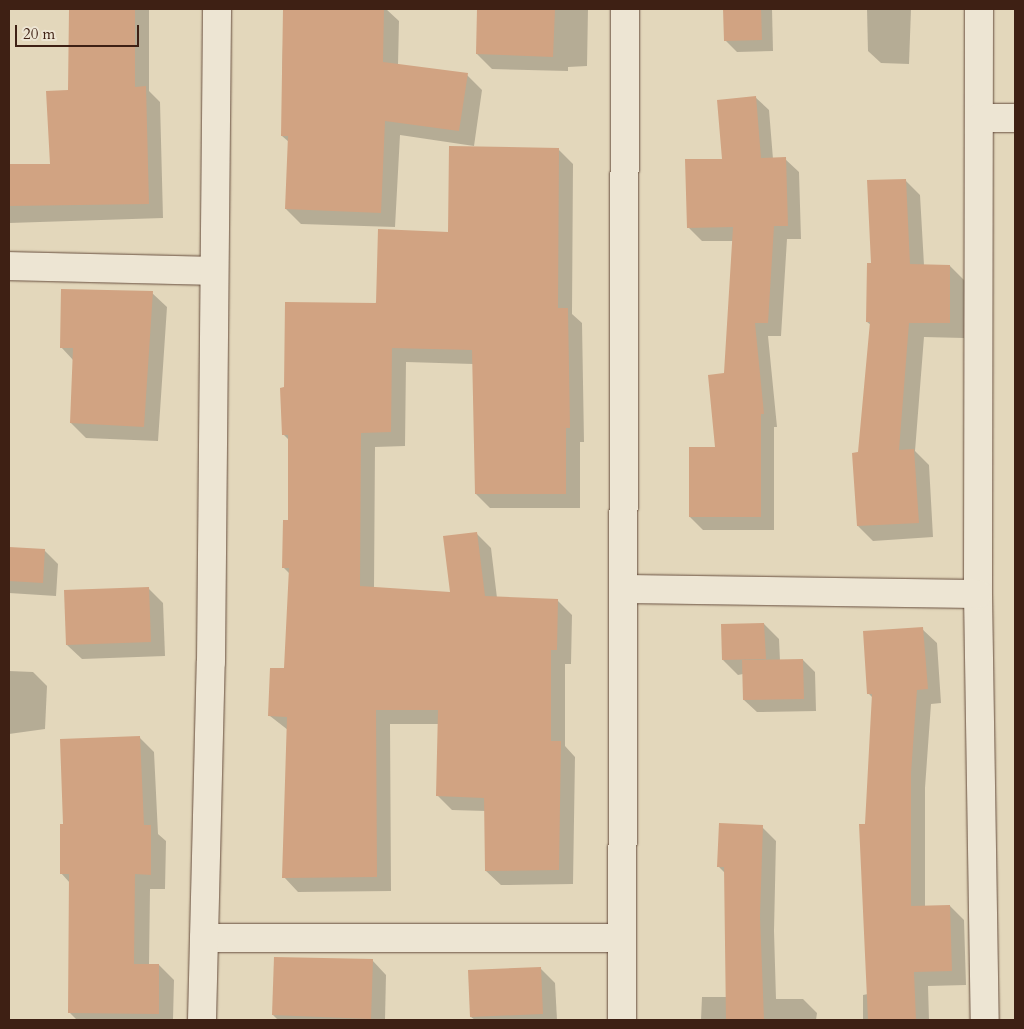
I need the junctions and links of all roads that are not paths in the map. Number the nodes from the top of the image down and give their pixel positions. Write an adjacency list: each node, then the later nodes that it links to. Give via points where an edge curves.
1 (217, 9): 7 (street)
2 (625, 9): 8 (street)
3 (979, 9): 4 (street)
4 (979, 118): 5 (street); 9 (street)
5 (1015, 118)
6 (9, 266): 7 (street)
7 (214, 272): 10 (street)
8 (624, 589): 9 (street); 11 (street)
9 (978, 594): 14 (street)
10 (204, 938): 11 (street); 12 (street)
11 (622, 938): 13 (street)
12 (202, 1020)
13 (622, 1020)
14 (984, 1020)

